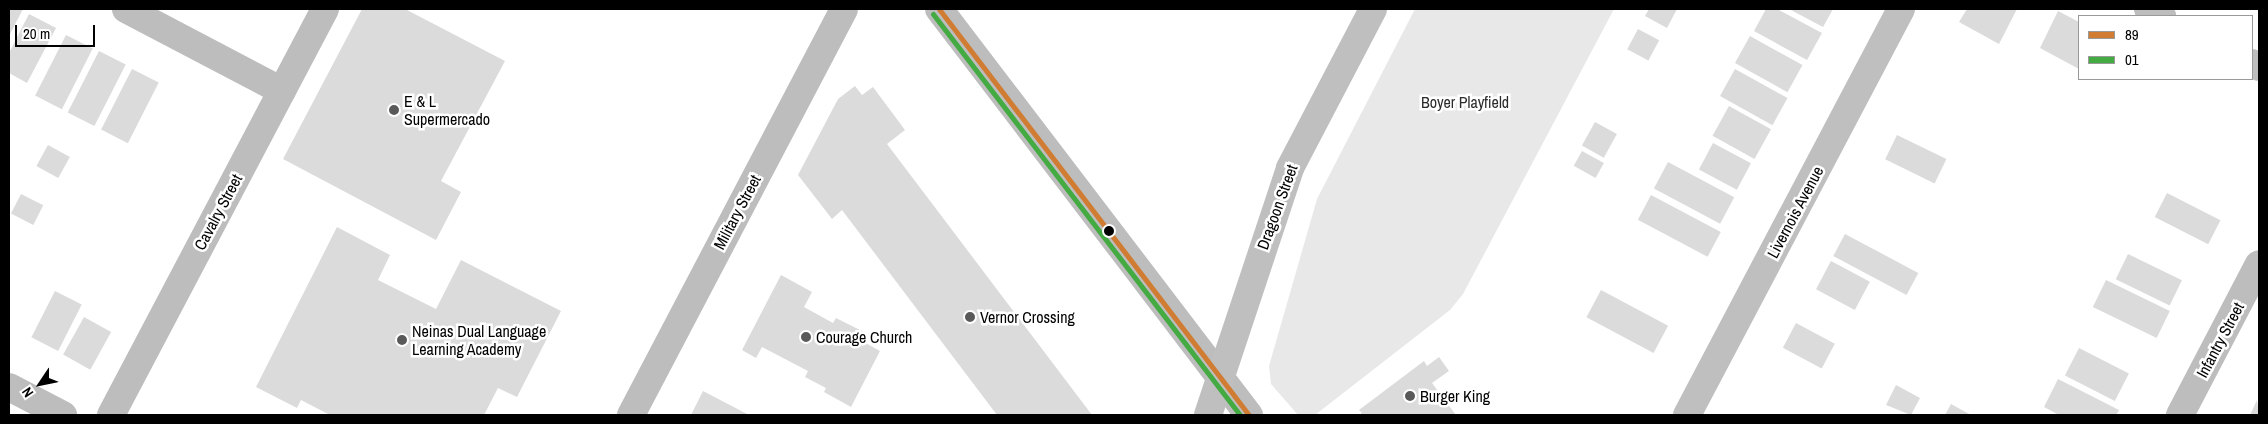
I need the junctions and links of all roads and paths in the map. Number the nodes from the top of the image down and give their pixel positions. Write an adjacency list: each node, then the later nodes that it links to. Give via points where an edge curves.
1 (126, 9): 9 (street)
2 (325, 9): 9 (street, Cavalry Street)
3 (844, 9): 15 (street, Military Street)
4 (939, 9): 11 (street)
5 (1373, 9): 11 (main road, Dragoon Street, via 1290,168)
6 (1901, 9): 18 (main road, Livernois Avenue)
7 (2148, 9): 8 (street)
8 (2160, 15)
9 (282, 91): 14 (street, Cavalry Street)
10 (2259, 264): 19 (street, Infantry Street)
11 (1220, 378): 16 (main road, Dragoon Street); 17 (street)
12 (9, 387): 13 (street)
13 (63, 415)
14 (111, 415)
15 (630, 415)
16 (1208, 415)
17 (1249, 415)
18 (1687, 415)
19 (2180, 415)

